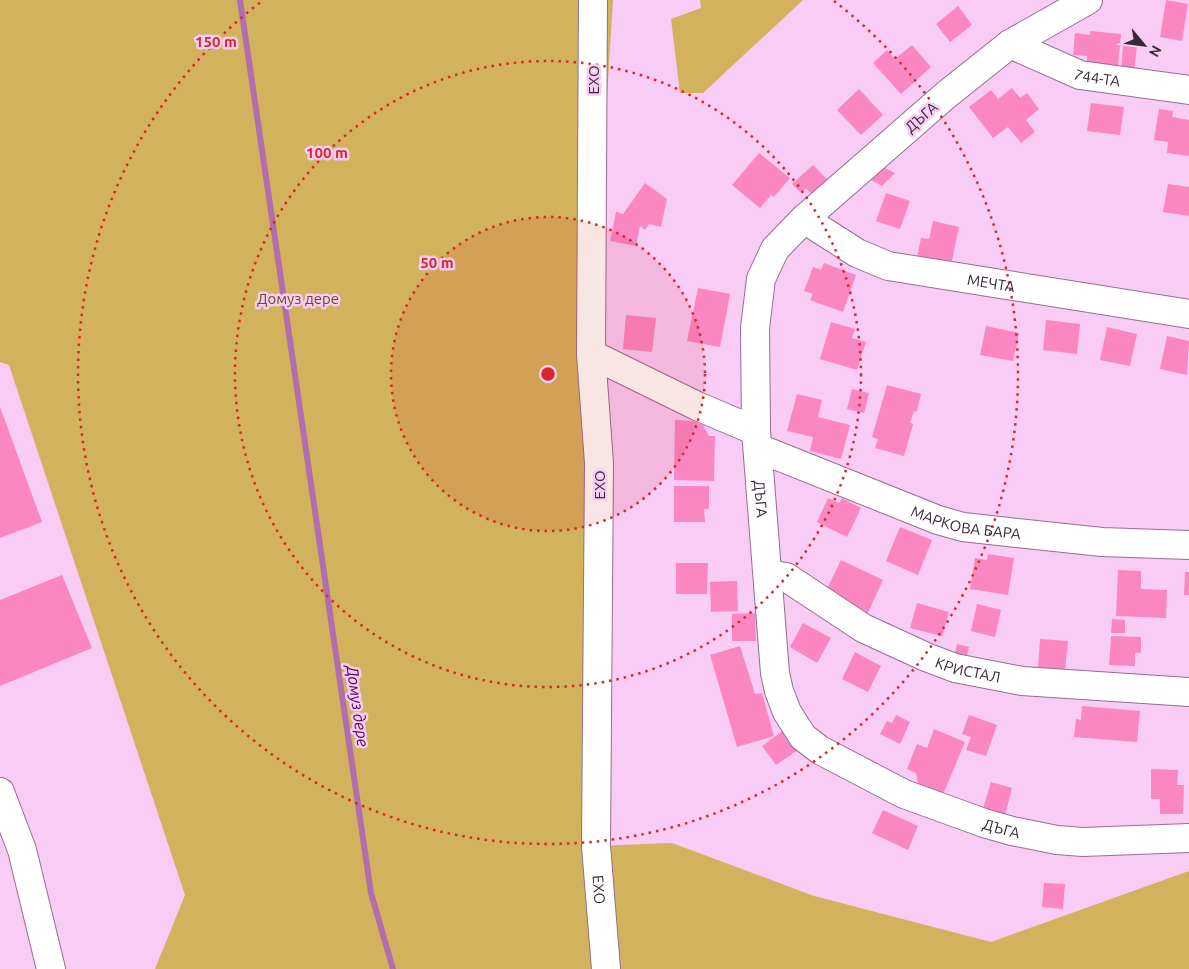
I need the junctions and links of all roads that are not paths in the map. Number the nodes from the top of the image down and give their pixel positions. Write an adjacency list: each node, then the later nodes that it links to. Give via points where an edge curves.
1 (593, 0): 7 (street, ЕХО)
2 (1088, 0): 3 (street, ДЪГА)
3 (1010, 44): 4 (street, 744-ТА, via 1080,76); 5 (street, ДЪГА, via 946,95)
4 (1189, 90)
5 (804, 219): 6 (street, МЕЧТА, via 857,253 888,266); 8 (street, ДЪГА, via 775,249 761,279 755,328)
6 (1189, 314)
7 (592, 354): 8 (street, МАРКОВА БАРА); 15 (street, ЕХО, via 599,463 596,846)
8 (757, 439): 9 (street, МАРКОВА БАРА, via 908,508 963,527 1102,542); 10 (street, ДЪГА)
9 (1189, 545)
10 (768, 574): 11 (street, КРИСТАЛ, via 786,577 863,628 955,668 1022,681); 13 (street, ДЪГА, via 779,691 803,737 820,750 904,794 1012,831 1083,842)
11 (1189, 692)
12 (0, 792): 14 (street, via 22,850)
13 (1189, 838)
14 (50, 969)
15 (606, 969)

